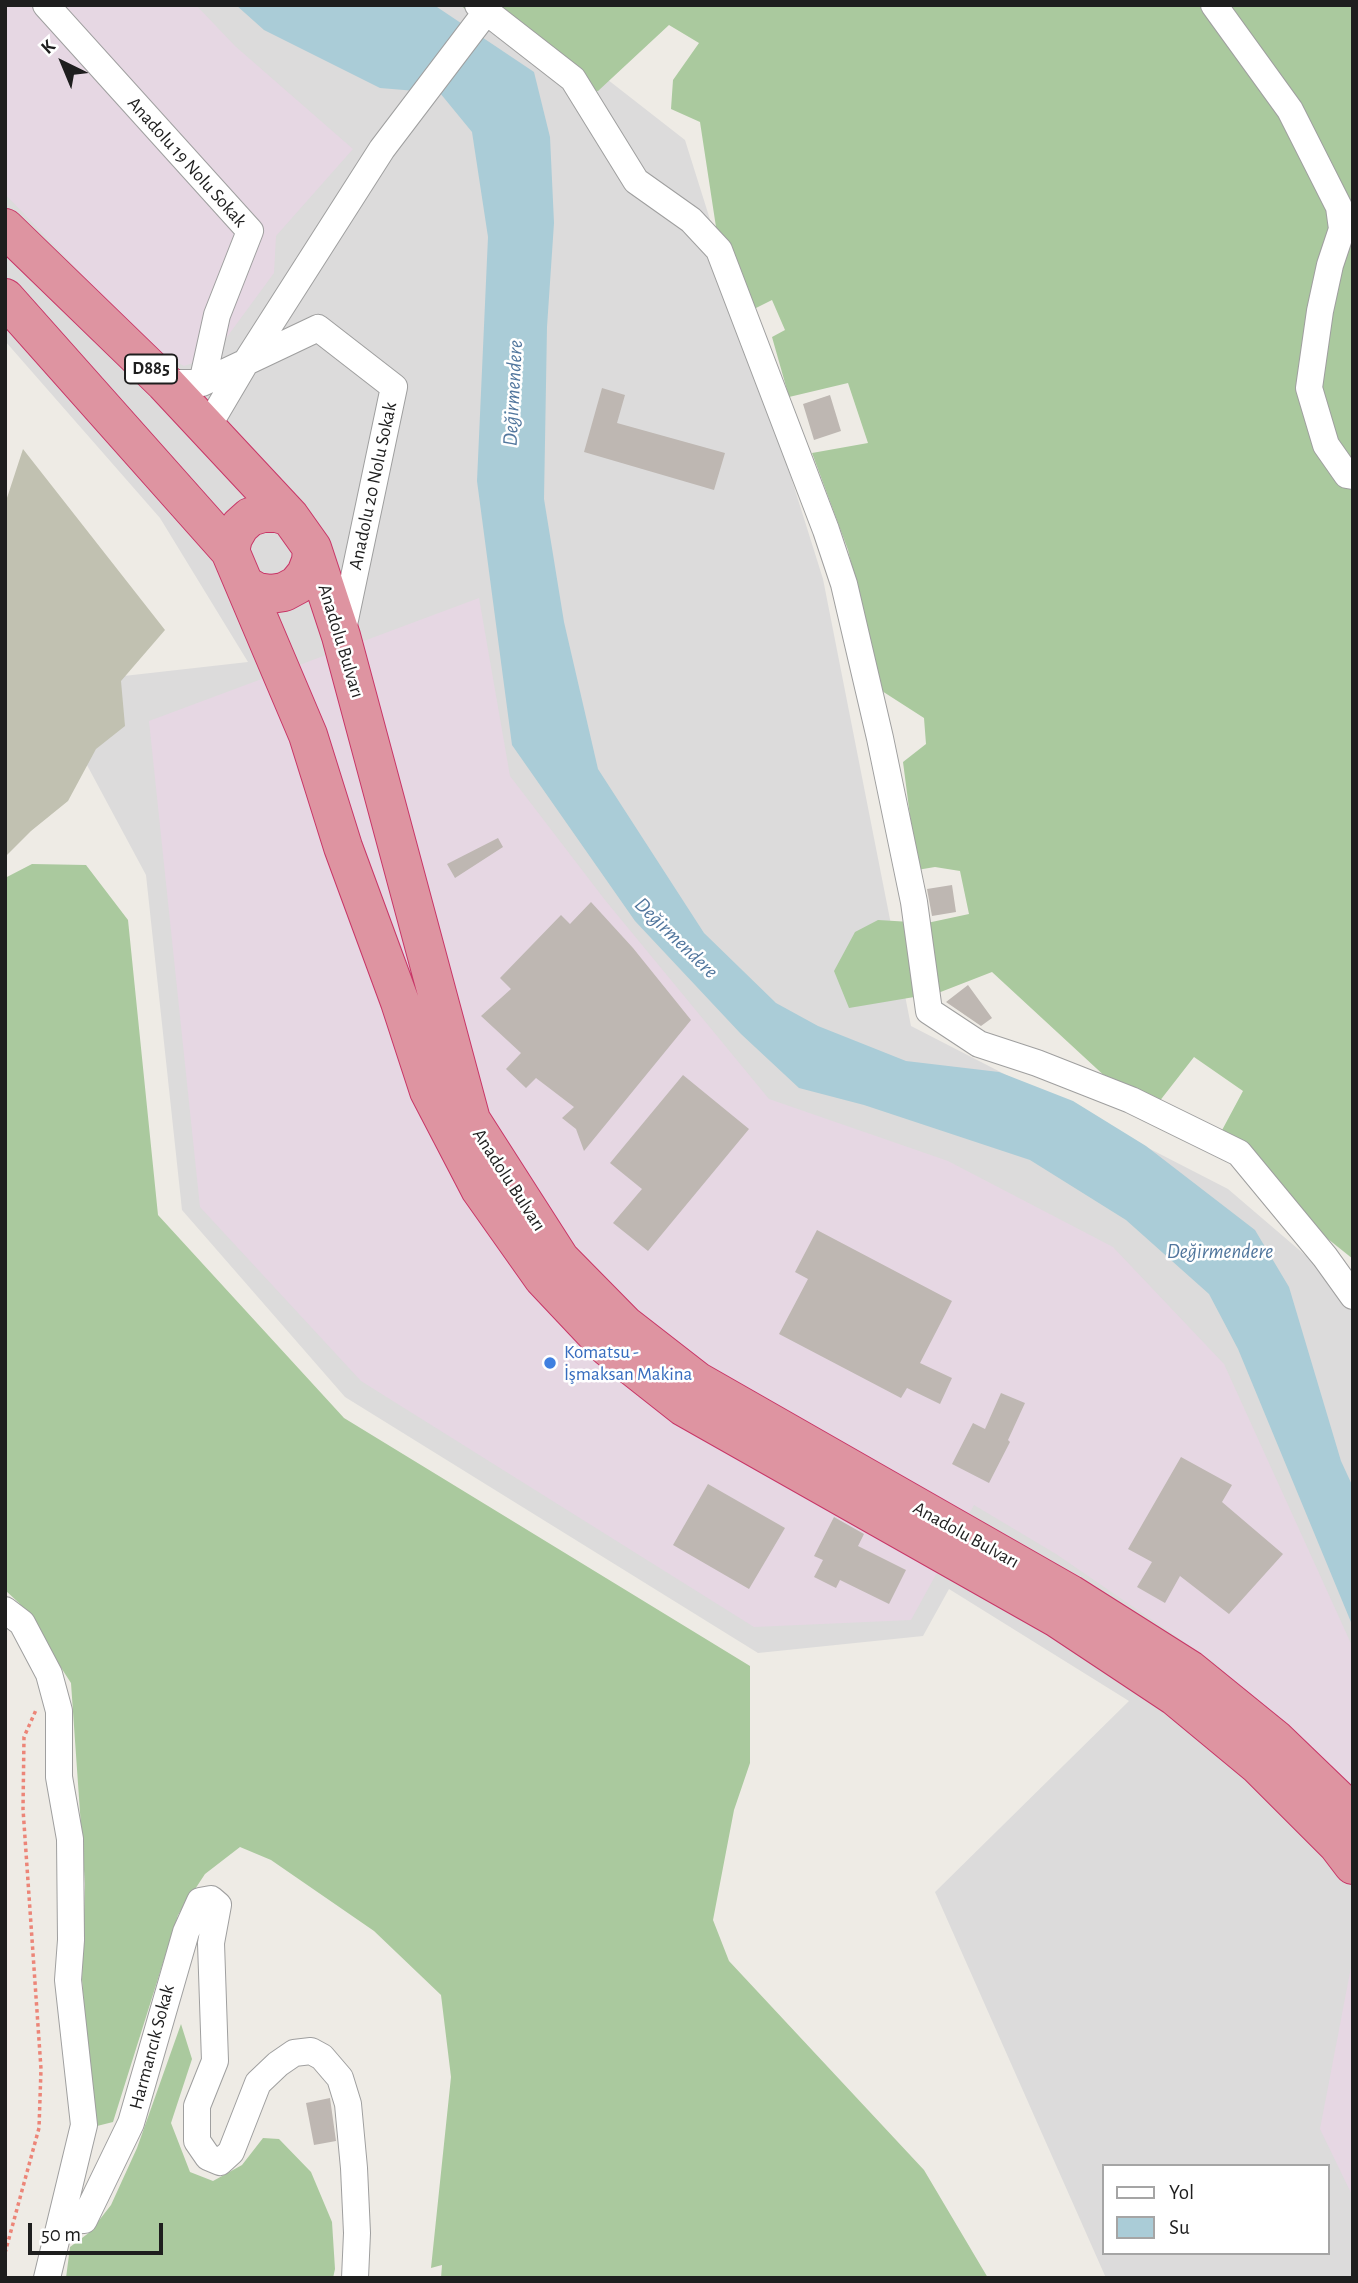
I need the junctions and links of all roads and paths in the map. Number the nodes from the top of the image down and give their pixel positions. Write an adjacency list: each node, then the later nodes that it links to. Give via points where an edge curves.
1 (46, 5): 7 (street, Anadolu 19 Nolu Sokak, via 250,231)
2 (1214, 5): 9 (street, via 1290,110 1339,207 1342,229 1320,310 1309,388 1326,445 1347,475)
3 (482, 8): 6 (street, via 462,45 382,149); 15 (street, via 573,79 636,181 691,220 719,250 844,584 914,902 929,1011 979,1044 1131,1100 1239,1153)
4 (5, 228): 7 (highway, Anadolu Bulvarı / D885)
5 (5, 299): 12 (highway, Anadolu Bulvarı)
6 (246, 362): 7 (street, Anadolu 20 Nolu Sokak); 8 (street); 14 (street, Anadolu 20 Nolu Sokak, via 318,328 394,387)
7 (184, 383): 8 (highway, Anadolu Bulvarı / D885)
8 (207, 428): 10 (highway, Anadolu Bulvarı / D885)
9 (1353, 476)
10 (289, 517): 11 (highway, Anadolu Bulvarı); 12 (highway, via 277,513 250,517 240,526)
11 (312, 548): 13 (highway, via 306,574 297,585 271,594); 14 (highway, Anadolu Bulvarı)
12 (230, 551): 13 (highway, Anadolu Bulvarı)
13 (245, 585): 19 (highway, Anadolu Bulvarı, via 308,735 429,1091 480,1189 543,1278 607,1347 684,1407 1057,1618 1176,1697 1258,1765)
14 (341, 636): 18 (highway, Anadolu Bulvarı, via 471,1120 560,1259 625,1325 697,1381 1070,1594 1190,1670 1275,1739)
15 (1353, 1296)
16 (5, 1610): 17 (street, via 22,1623)
17 (49, 1674): 20 (street, via 59,1710 59,1777 70,1839 68,1980 84,2125); 21 (path, via 24,1737 23,1809 41,2069 39,2128)
18 (1353, 1814)
19 (1353, 1865)
20 (61, 2221): 22 (street); 23 (street, Harmancık Sokak, via 84,2220 131,2123 186,1931 200,1901 211,1899 218,1905 211,1943 215,2061 198,2105 197,2141 208,2157 220,2162 231,2152 257,2083 294,2053 311,2051 322,2057 340,2078 348,2104 358,2232)
21 (5, 2253)
22 (47, 2278)
23 (355, 2278)

